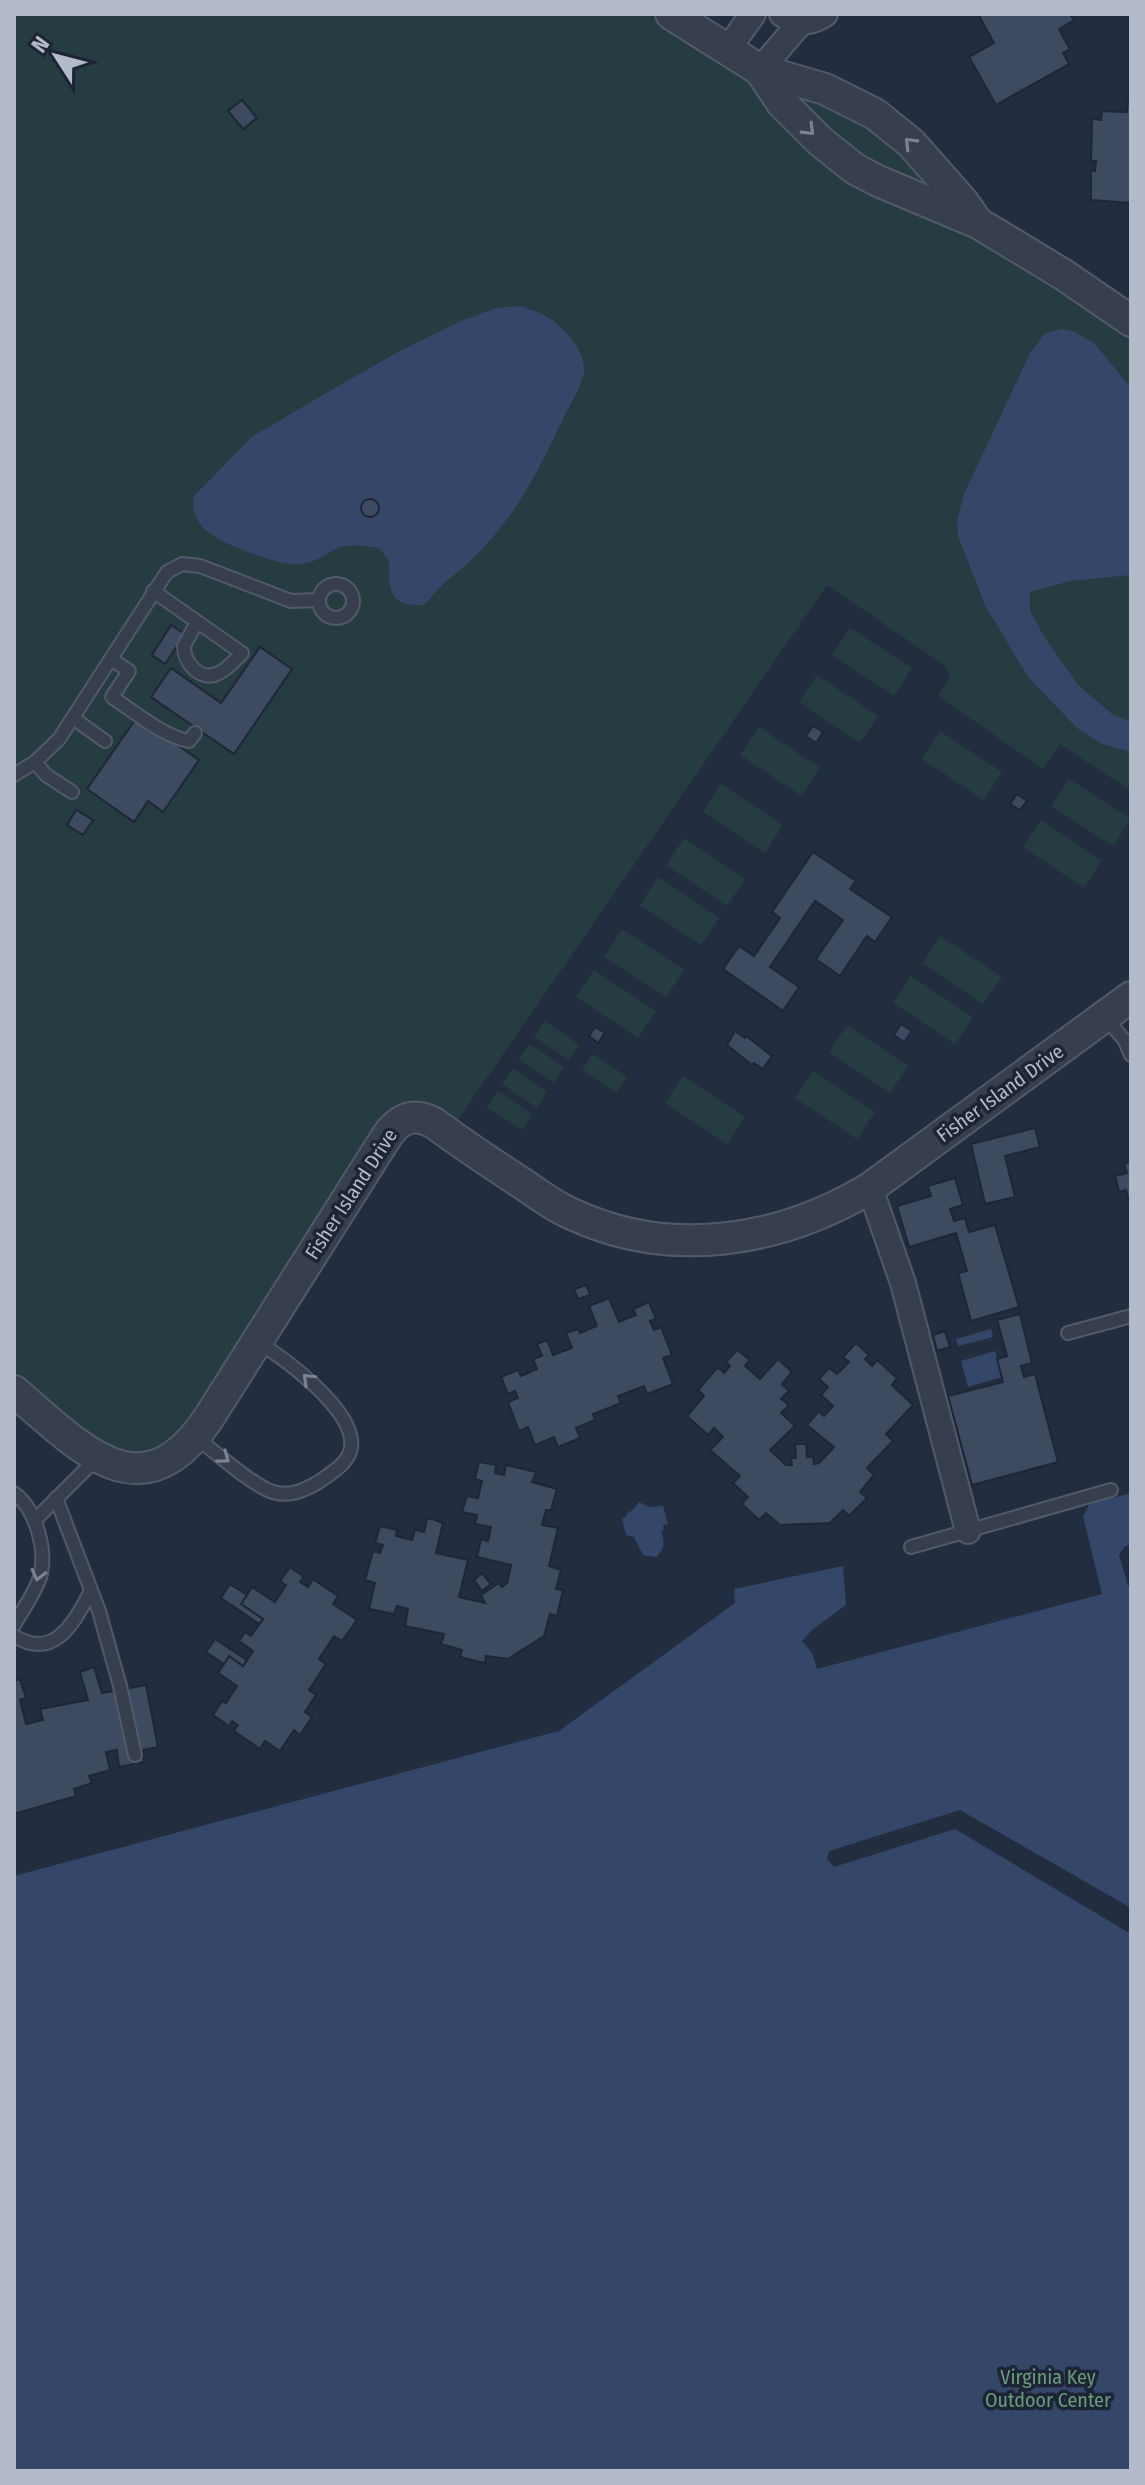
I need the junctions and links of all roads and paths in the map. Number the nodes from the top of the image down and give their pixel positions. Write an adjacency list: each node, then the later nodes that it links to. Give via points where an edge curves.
1 (671, 14): 5 (street)
2 (753, 14): 5 (street)
3 (825, 14): 4 (street, via 814,20)
4 (792, 18): 6 (street)
5 (728, 49): 6 (street)
6 (760, 70): 7 (street, one-way to 6, via 875,114 825,89); 8 (street, one-way to 8, via 782,103 832,152 866,176)
7 (935, 170): 8 (street); 9 (street)
8 (917, 197): 9 (street)
9 (978, 223): 10 (street)
10 (1131, 321)
11 (153, 591): 12 (lane, via 167,572 182,564 291,601); 13 (lane); 14 (lane)
12 (319, 600)
13 (197, 622): 13 (lane, via 242,653 214,675 201,674 184,654)
14 (111, 659): 15 (lane); 16 (lane, via 129,671 112,697 182,740 189,741)
15 (73, 718): 17 (lane); 18 (lane)
16 (195, 733)
17 (105, 741)
18 (35, 762): 19 (lane); 20 (lane)
19 (14, 775)
20 (72, 792)
21 (1131, 997): 22 (street, Fisher Island Drive)
22 (1104, 1017): 23 (lane); 24 (street, Fisher Island Drive)
23 (1131, 1055)
24 (870, 1188): 27 (street, Fisher Island Drive, via 779,1229 720,1240 650,1237 572,1214 434,1123 407,1118 387,1136); 35 (street, via 903,1283)
25 (1131, 1316): 26 (lane)
26 (1068, 1333)
27 (255, 1341): 29 (street, Fisher Island Drive); 29 (lane, one-way to 27, via 280,1494 308,1488 347,1459 347,1429 325,1396)
28 (14, 1391): 30 (street, Fisher Island Drive)
29 (195, 1437): 30 (street, Fisher Island Drive, via 178,1454 149,1468 130,1468)
30 (98, 1457): 33 (lane)
31 (1111, 1490): 35 (lane)
32 (14, 1493): 34 (lane)
33 (56, 1498): 34 (lane); 37 (lane)
34 (34, 1521): 38 (lane, one-way to 38, via 40,1575)
35 (968, 1531): 36 (lane)
36 (911, 1547)
37 (91, 1591): 39 (lane, via 58,1638 35,1644); 40 (lane)
38 (14, 1625)
39 (14, 1636)
40 (135, 1755)

